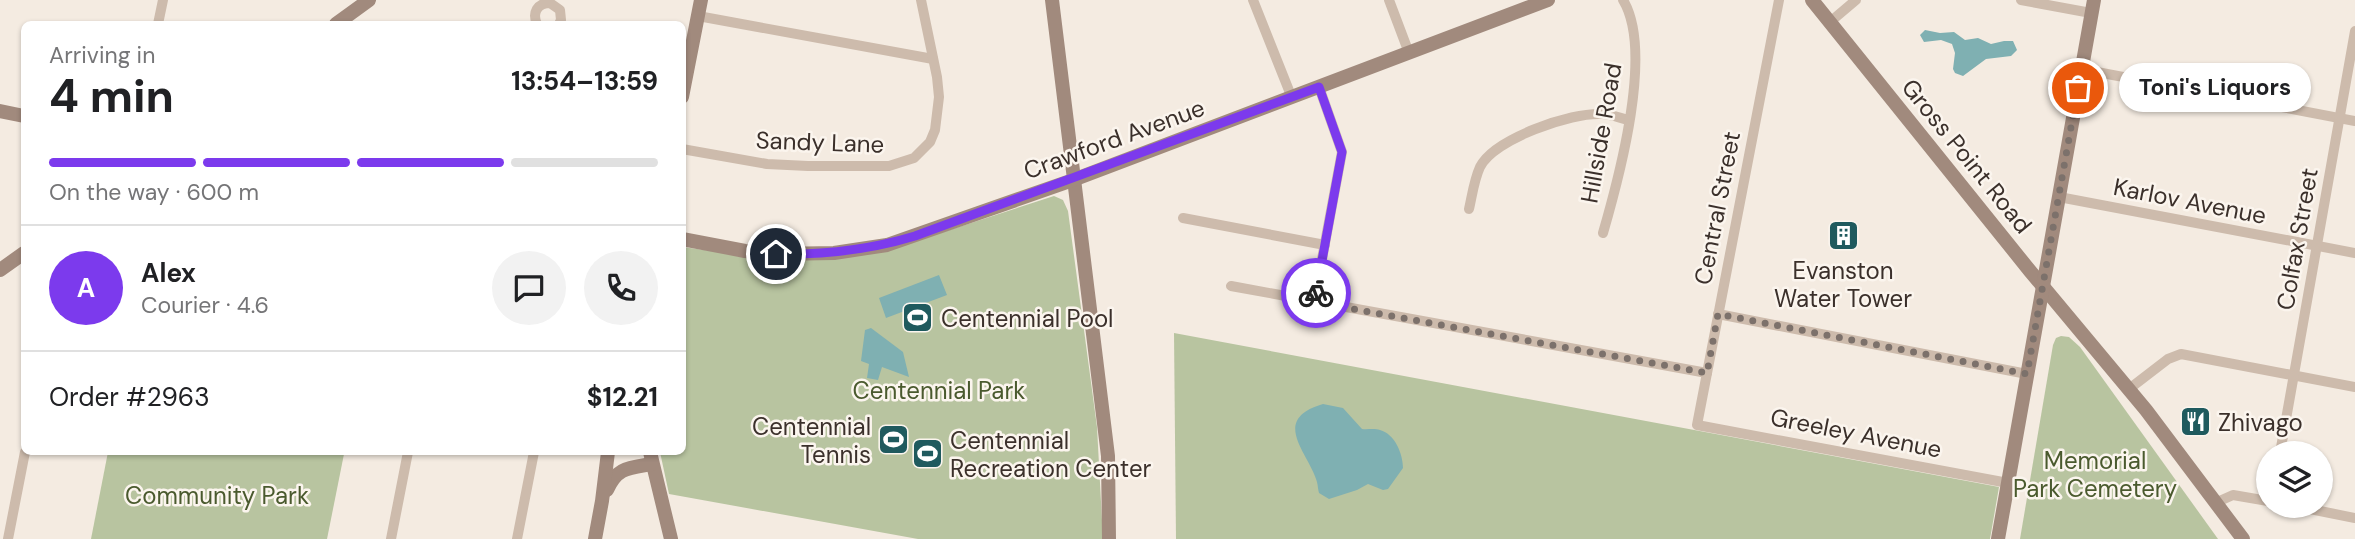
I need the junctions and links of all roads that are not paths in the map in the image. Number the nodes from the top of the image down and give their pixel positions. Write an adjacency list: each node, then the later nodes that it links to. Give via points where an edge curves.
1 (163, 0): 17 (street)
2 (369, 0): 18 (main road)
3 (701, 0): 16 (main road)
4 (921, 0): 24 (street, Sandy Lane)
5 (1052, 0): 35 (main road)
6 (1253, 0): 28 (street)
7 (1389, 0): 23 (street)
8 (1548, 0): 23 (main road, Crawford Avenue)
9 (1623, 0): 32 (street, Hillside Road, via 1635,45 1636,80)
10 (1779, 0): 49 (street, Central Street)
11 (1812, 0): 21 (main road, Gross Point Road)
12 (1856, 0): 21 (street)
13 (2021, 0): 15 (street)
14 (558, 3): 19 (street, via 538,7); 20 (street)
15 (2092, 7): 25 (main road)
16 (698, 16): 24 (street); 26 (main road)
17 (159, 21)
18 (340, 21)
19 (536, 21)
20 (560, 21)
21 (1830, 22): 47 (main road, Gross Point Road)
22 (2355, 32): 31 (street, Colfax Street)
23 (1409, 54): 27 (main road, Crawford Avenue)
24 (933, 59): 34 (street, Sandy Lane, via 939,97 935,130 923,150 904,163 768,164)
25 (2081, 69): 31 (street); 36 (main road)
26 (686, 77)
27 (1319, 87): 28 (main road, Crawford Avenue); 41 (street, via 1342,152)
28 (1292, 98): 35 (main road, Crawford Avenue)
29 (0, 111): 30 (main road)
30 (21, 115)
31 (2340, 118): 33 (street); 42 (street, Colfax Street)
32 (1628, 120): 37 (street, via 1602,114 1578,116 1511,139 1481,166); 39 (street, Hillside Road)
33 (2355, 121)
34 (686, 150)
35 (1073, 180): 40 (main road, Crawford Avenue, via 887,245 776,254); 73 (main road, via 1108,456)
36 (2059, 197): 42 (street, Karlov Avenue); 47 (main road)
37 (1469, 209)
38 (1183, 218): 41 (street)
39 (1603, 233)
40 (686, 240)
41 (1325, 245): 48 (street)
42 (2316, 246): 43 (street, Karlov Avenue); 52 (street, Colfax Street)
43 (2355, 253)
44 (21, 255): 45 (main road)
45 (0, 270)
46 (1231, 286): 48 (street)
47 (2043, 286): 51 (main road); 54 (main road, Gross Point Road)
48 (1314, 302): 50 (street)
49 (1718, 314): 50 (street, Central Street); 51 (street)
50 (1707, 373): 55 (street, Central Street)
51 (2027, 374): 62 (main road)
52 (2294, 375): 53 (street); 54 (street, via 2181,354); 56 (street, Colfax Street)
53 (2355, 387)
54 (2129, 389): 65 (main road, Gross Point Road)
55 (1697, 425): 62 (street, Greeley Avenue)
56 (2282, 441)
57 (24, 455): 68 (street)
58 (407, 455): 69 (street)
59 (533, 455): 70 (street)
60 (608, 455): 64 (main road)
61 (651, 458): 64 (main road, via 619,471); 72 (main road)
62 (2008, 482): 74 (main road)
63 (2256, 498): 65 (street, via 2233,495)
64 (602, 501): 71 (main road)
65 (2215, 503): 75 (main road, Gross Point Road)
66 (2333, 514): 67 (street)
67 (2355, 518)
68 (8, 539)
69 (391, 539)
70 (516, 539)
71 (595, 539)
72 (671, 539)
73 (1109, 539)
74 (1998, 539)
75 (2243, 539)

